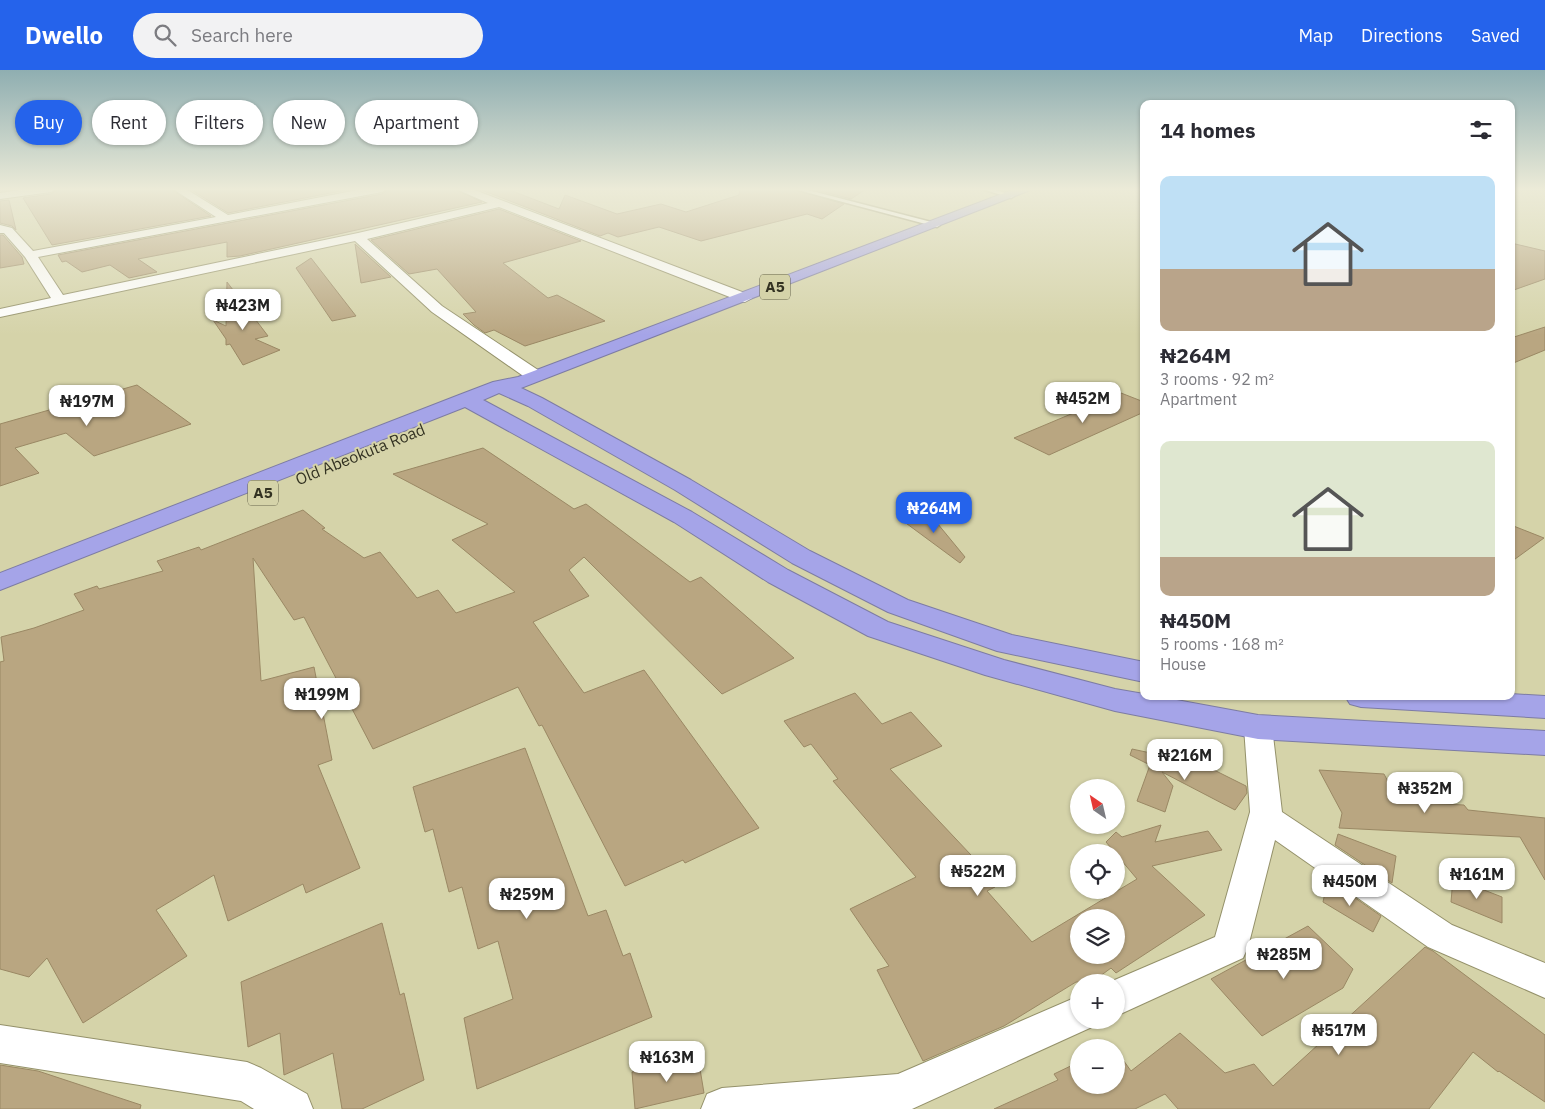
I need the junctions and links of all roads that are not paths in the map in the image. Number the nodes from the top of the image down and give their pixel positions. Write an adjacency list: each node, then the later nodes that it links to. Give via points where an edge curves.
1 (15, 237): 7 (street)
2 (122, 237): 7 (street)
3 (356, 237): 9 (street)
4 (358, 237): 11 (street)
5 (588, 237): 8 (street)
6 (904, 237): 8 (highway, Old Abeokuta Road / A5)
7 (30, 254): 9 (street)
8 (746, 298): 11 (highway, Old Abeokuta Road / A5)
9 (60, 301): 10 (street)
10 (0, 313)
11 (517, 384): 12 (highway, Old Abeokuta Road / A5); 15 (highway, via 535,402 801,557 898,606 1007,644)
12 (475, 410): 13 (highway, Old Abeokuta Road / A5); 14 (highway, Old Abeokuta Road / A5); 18 (highway, via 683,517 778,576 878,629 996,668 1115,700)
13 (0, 582)
14 (0, 598)
15 (1140, 671)
16 (1428, 700): 17 (highway)
17 (1545, 707)
18 (1258, 727): 19 (highway); 20 (street)
19 (1545, 743)
20 (1265, 817): 21 (street, via 1440,936); 22 (street, via 1230,947)
21 (1545, 980)
22 (1125, 994)
23 (1070, 1018): 26 (street, via 899,1094)
24 (0, 1044): 25 (street, via 247,1082)
25 (292, 1109)
26 (722, 1109)

